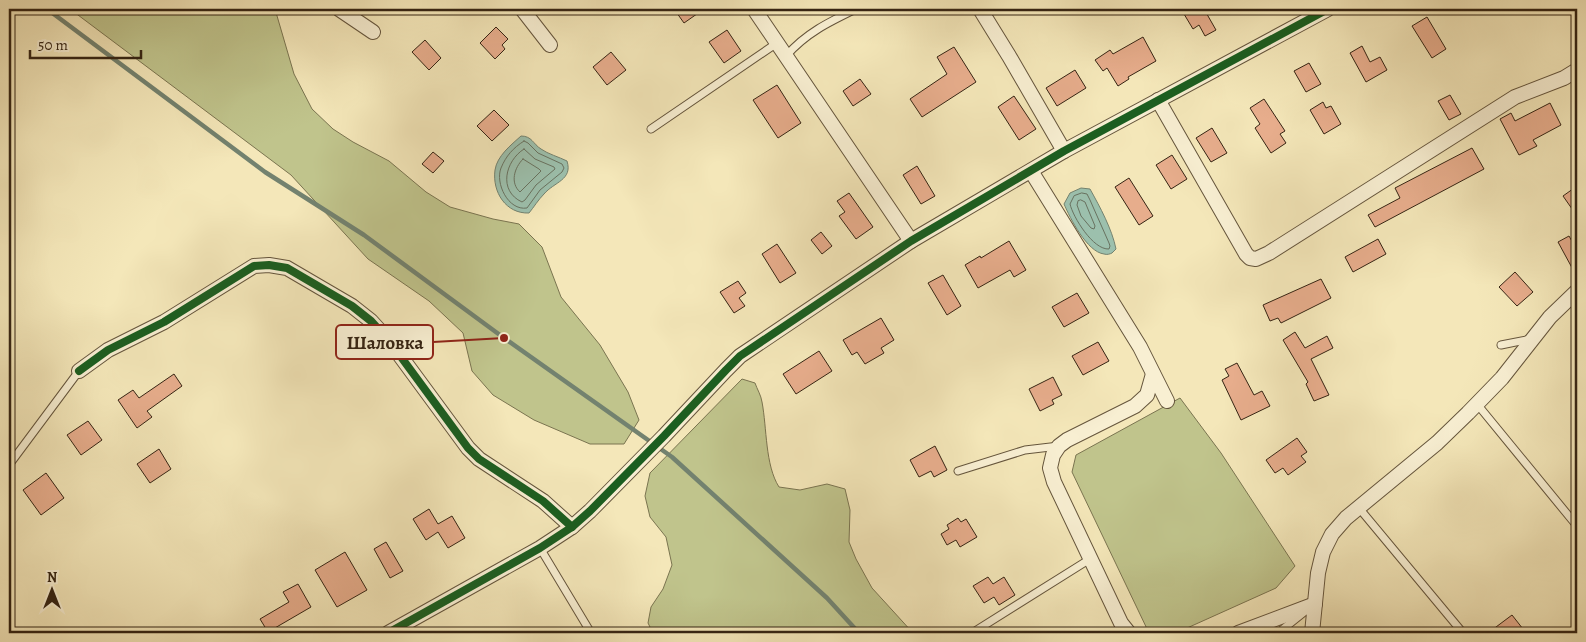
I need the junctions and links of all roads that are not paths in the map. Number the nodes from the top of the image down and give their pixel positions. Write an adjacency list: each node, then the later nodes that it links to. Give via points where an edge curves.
1 (339, 9): 7 (street)
2 (522, 9): 9 (street)
3 (754, 9): 8 (street)
4 (856, 9): 10 (lane, via 807,36)
5 (980, 9): 14 (street)
6 (1328, 9): 12 (street)
7 (373, 32)
8 (777, 43): 10 (street); 13 (lane)
9 (550, 45)
10 (786, 56): 16 (street)
11 (1577, 70): 12 (street, via 1515,97 1256,259 1246,254)
12 (1158, 100): 14 (street)
13 (651, 129)
14 (1064, 150): 15 (street)
15 (1031, 170): 16 (street); 21 (street, via 1140,347)
16 (911, 241): 29 (street, via 740,356)
17 (1577, 291): 18 (street)
18 (1534, 338): 19 (lane); 23 (street)
19 (1501, 345)
20 (79, 371): 25 (lane); 29 (street, via 108,350 164,322 254,266 287,268 352,306 371,321 468,448 479,459 544,501)
21 (1153, 374): 22 (street); 24 (street, via 1147,395 1135,406)
22 (1167, 401)
23 (1477, 404): 27 (street, via 1437,443); 28 (lane)
24 (1059, 446): 26 (lane, via 1025,450); 31 (street, via 1050,468)
25 (9, 465)
26 (958, 471)
27 (1359, 508): 32 (street, via 1332,534 1323,552); 40 (lane)
28 (1577, 526)
29 (572, 527): 30 (street)
30 (540, 548): 33 (street); 34 (lane)
31 (1090, 559): 35 (lane); 36 (street)
32 (1315, 604): 37 (street); 38 (lane); 39 (street)
33 (388, 633)
34 (591, 633)
35 (972, 633)
36 (1129, 633)
37 (1238, 633)
38 (1278, 633)
39 (1312, 633)
40 (1463, 633)

